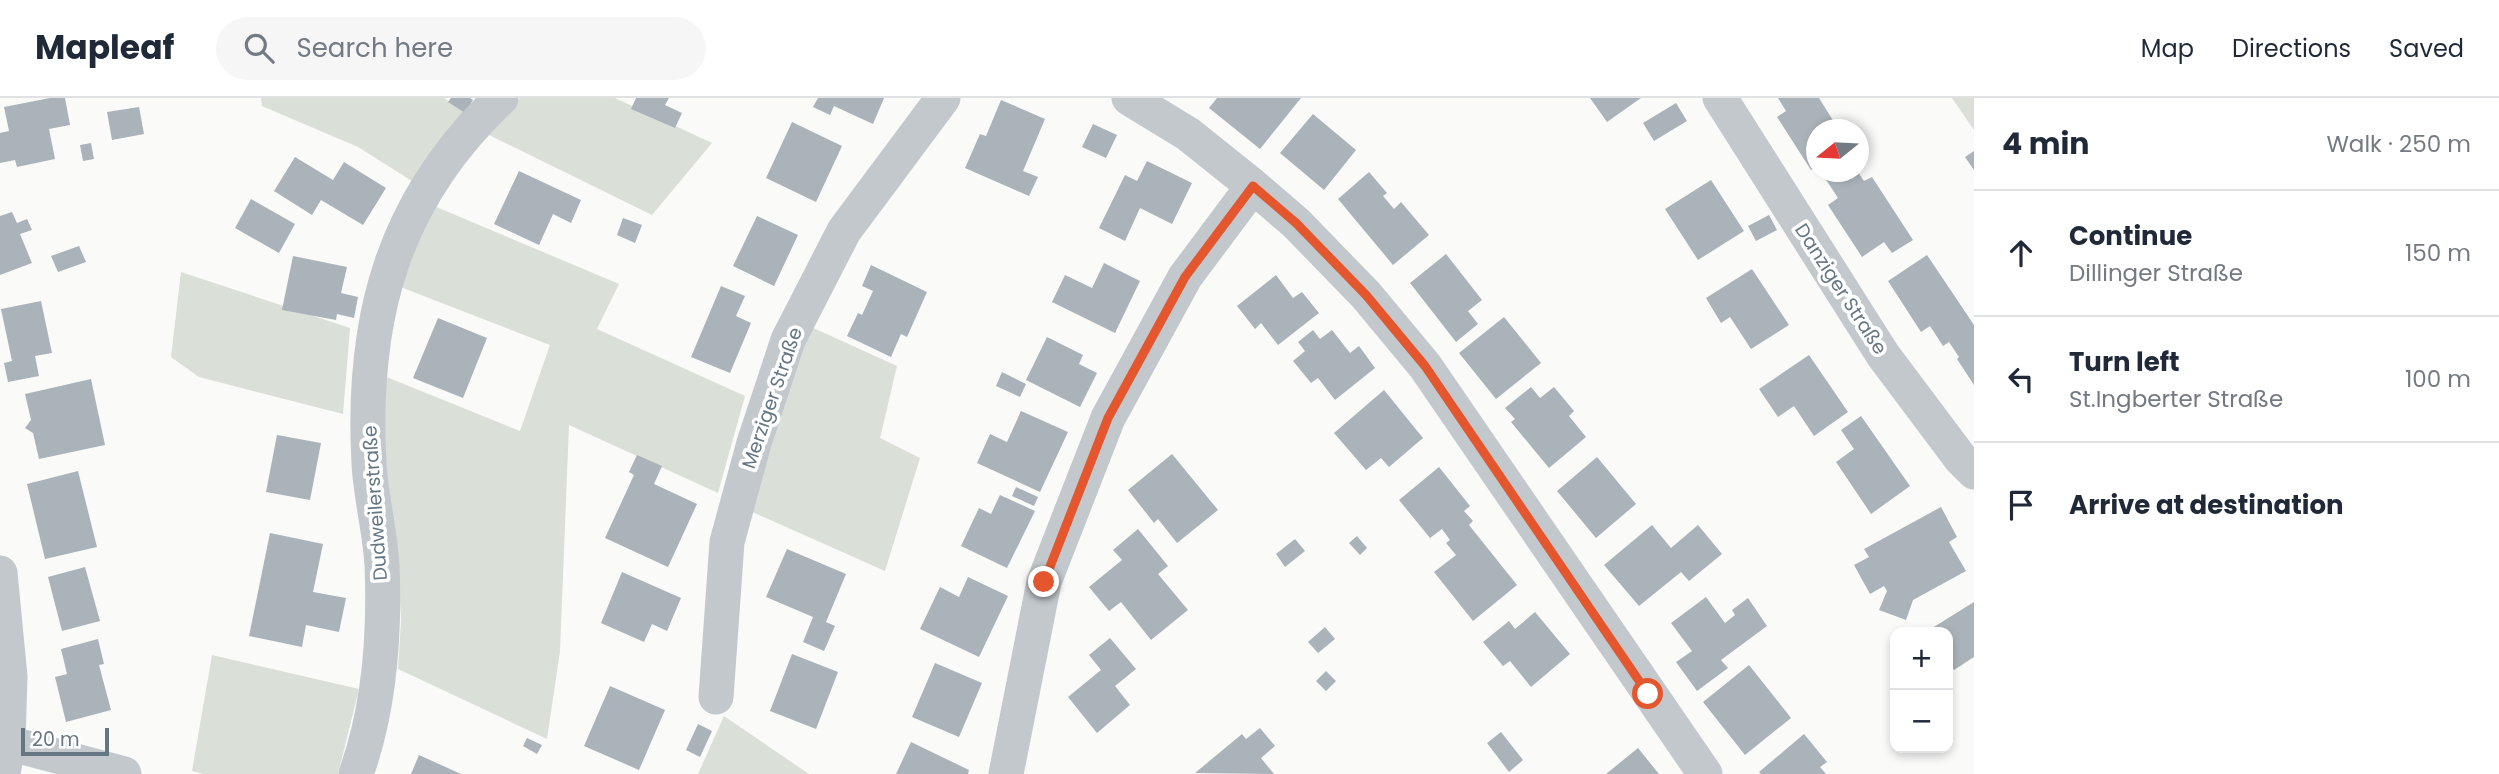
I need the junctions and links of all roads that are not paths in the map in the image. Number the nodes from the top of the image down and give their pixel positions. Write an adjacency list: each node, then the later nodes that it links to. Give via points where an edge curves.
1 (501, 98): 12 (street, Dudweilerstraße, via 438,170 405,226 380,298 368,379 369,466 382,564 383,653 369,737)
2 (943, 98): 8 (street, Merziger Straße, via 844,232 788,340 727,542)
3 (1129, 98): 5 (street, via 1188,134)
4 (1720, 98): 6 (street, Danziger Straße, via 1883,355)
5 (1253, 186): 10 (street, via 1185,277 1108,418 1044,582); 13 (street, via 1366,295 1425,366)
6 (1974, 472)
7 (0, 573): 9 (street, via 10,677)
8 (716, 697)
9 (6, 759): 11 (street)
10 (1014, 772)
11 (124, 774)
12 (356, 774)
13 (1705, 774)

